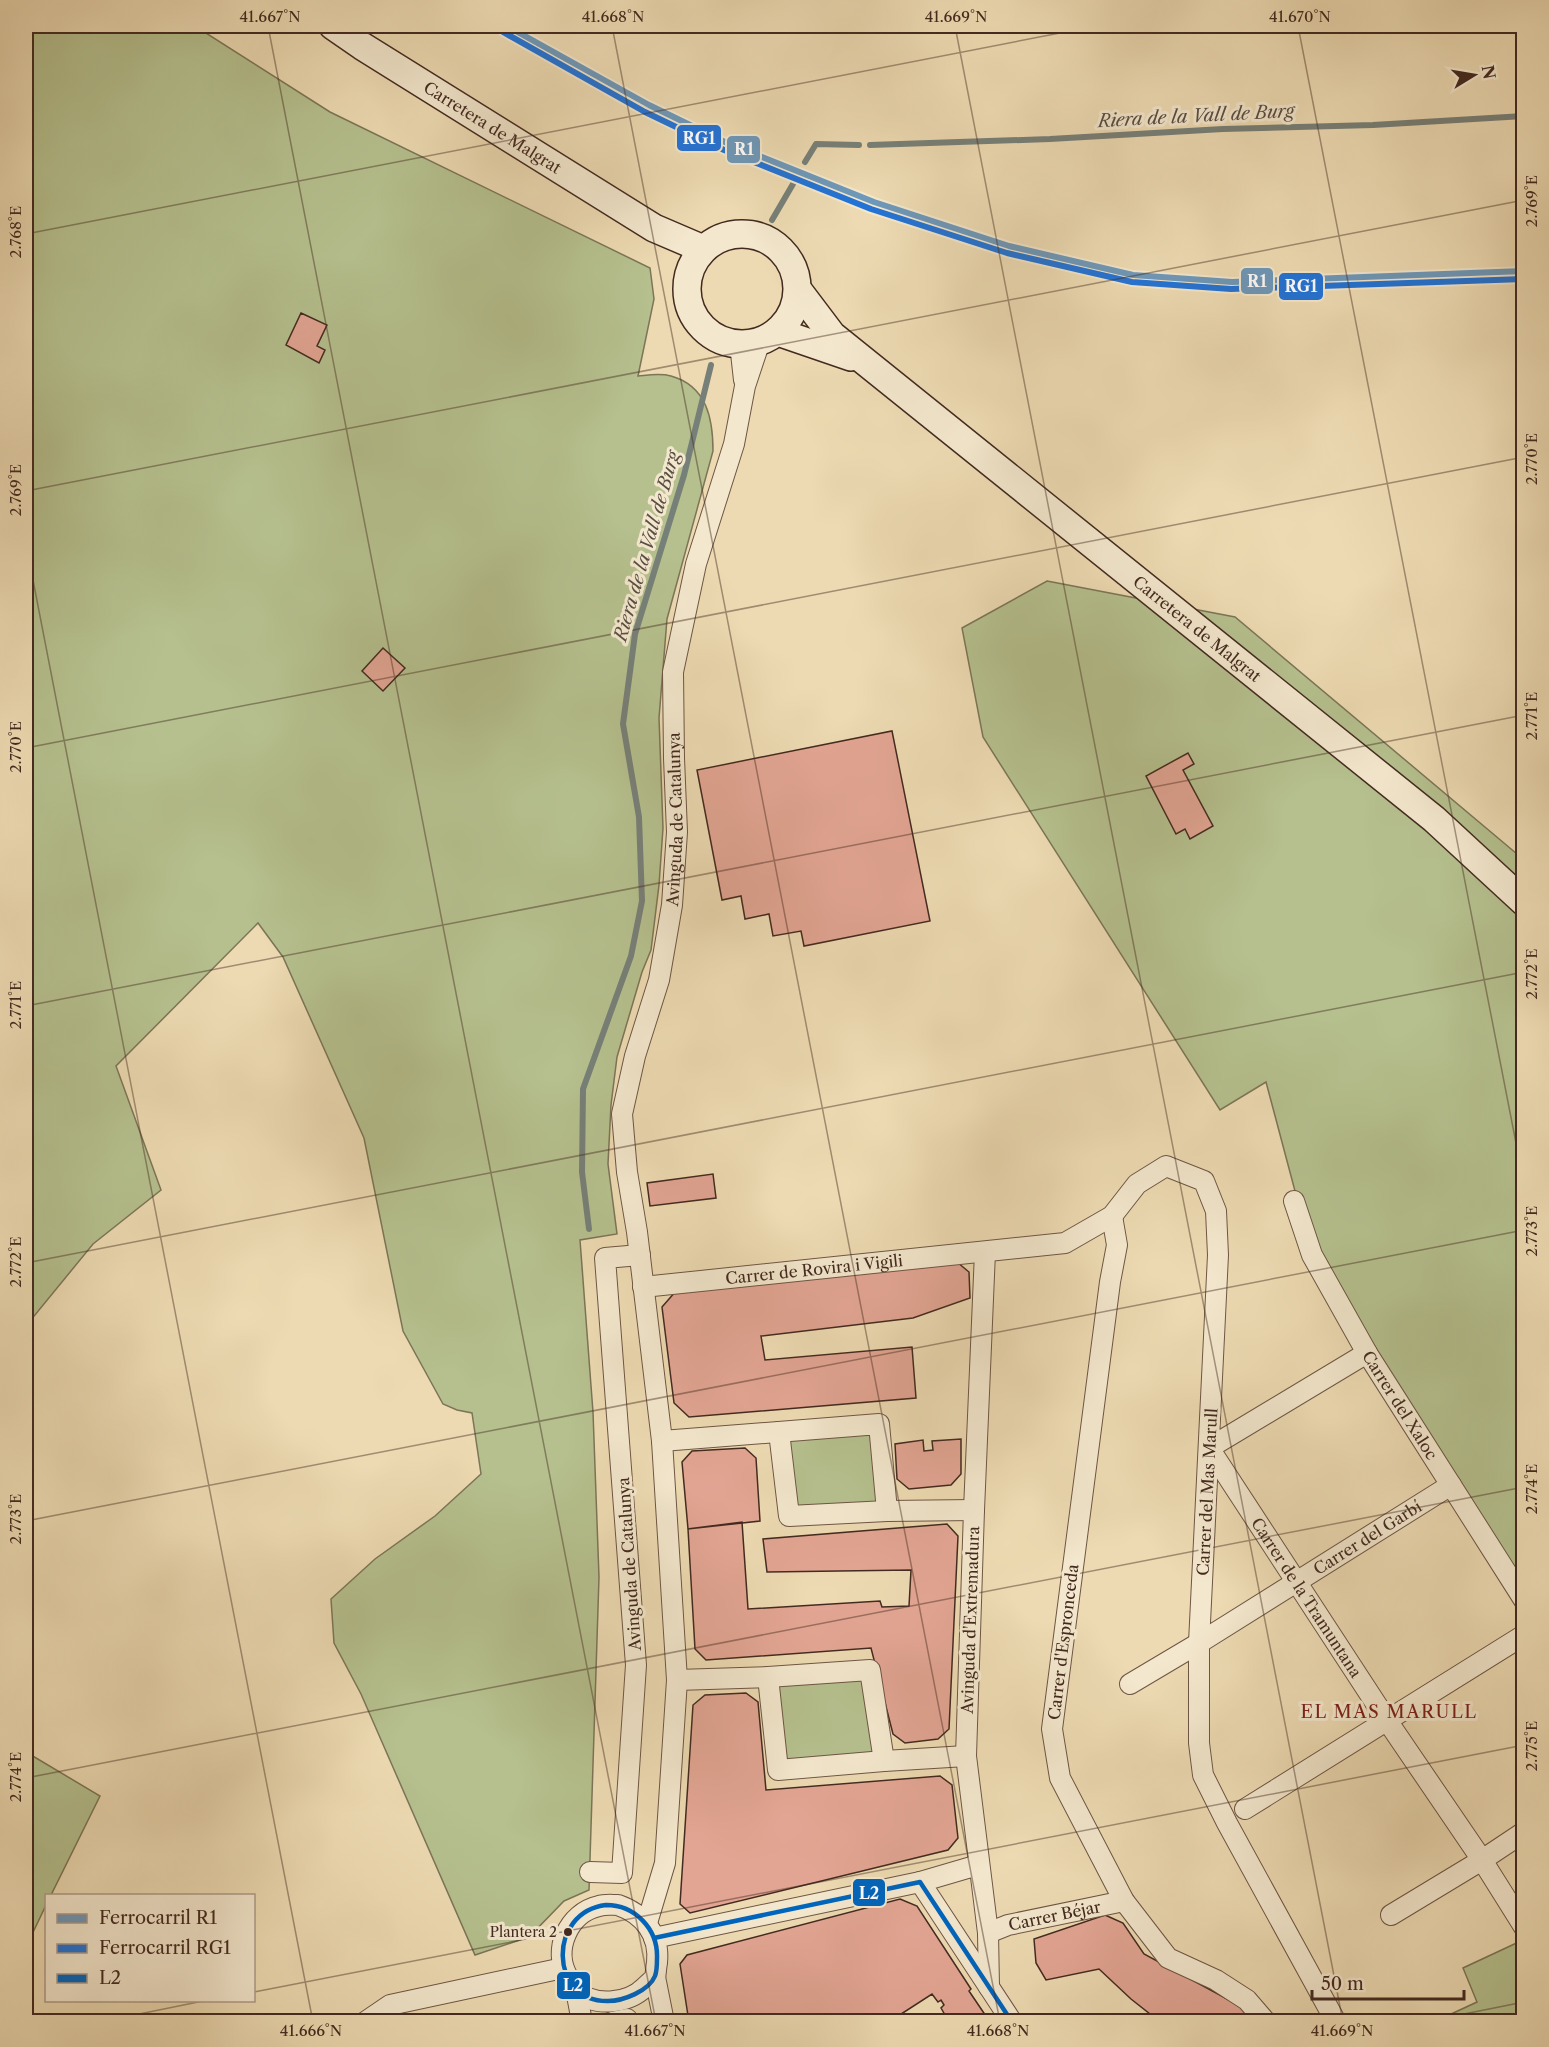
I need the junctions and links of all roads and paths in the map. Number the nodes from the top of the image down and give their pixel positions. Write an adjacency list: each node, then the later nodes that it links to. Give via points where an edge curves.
1 (333, 26): 2 (street, Carretera de Malgrat)
2 (654, 228): 3 (street, Carretera de Malgrat); 4 (street, Carretera de Malgrat)
3 (702, 249): 4 (street); 5 (street, via 730,234 748,233 765,238 787,255 796,273)
4 (689, 274): 6 (street, via 687,295 693,315 705,330 716,338)
5 (798, 290): 6 (street, via 787,322); 7 (street, Carretera de Malgrat, via 832,335)
6 (760, 339): 7 (street, Carretera de Malgrat); 12 (street, Avinguda de Catalunya, via 745,386 734,444 696,564 674,672 677,832 672,905 659,980 622,1114)
7 (866, 362): 8 (street, Carretera de Malgrat, via 1434,819)
8 (1524, 902)
9 (1294, 1201): 14 (street, Carrer del Xaloc, via 1312,1255)
10 (1112, 1216): 11 (street, Carrer del Mas Marull, via 1065,1243); 17 (street, Carrer del Mas Marull, via 1137,1184 1166,1166 1204,1181 1216,1211 1218,1256); 37 (street, Carrer d'Espronceda, via 1117,1245 1052,1729 1060,1778)
11 (985, 1252): 13 (street, Carrer de Rovira i Vigili); 19 (street, Avinguda d'Extremadura)
12 (640, 1255): 13 (street, Avinguda de Catalunya); 35 (street, Avinguda de Catalunya, via 605,1258 636,1665 622,1873)
13 (643, 1287): 16 (street, Avinguda de Catalunya)
14 (1367, 1353): 17 (street); 18 (street, Carrer del Xaloc)
15 (779, 1432): 16 (street); 20 (street, via 789,1516); 20 (street, via 879,1424)
16 (662, 1442): 26 (street, Avinguda de Catalunya)
17 (1209, 1448): 21 (street, Carrer de la Tramuntana); 24 (street, Carrer del Mas Marull)
18 (1451, 1485): 21 (street, Carrer del Garbí); 22 (street, Carrer del Xaloc)
19 (974, 1510): 20 (street); 29 (street, Avinguda d'Extremadura)
20 (887, 1511)
21 (1296, 1583): 24 (street, Carrer del Garbí); 28 (street, Carrer de la Tramuntana)
22 (1524, 1600)
23 (1524, 1635): 28 (street)
24 (1199, 1643): 27 (street, Carrer del Garbí); 53 (street, Carrer del Mas Marull, via 1199,1743 1203,1775)
25 (768, 1677): 26 (street); 30 (street, via 870,1670); 30 (street, via 778,1770)
26 (677, 1680): 40 (street, Avinguda de Catalunya, via 665,1863)
27 (1130, 1684)
28 (1386, 1719): 31 (street); 33 (street, Carrer de la Tramuntana)
29 (966, 1756): 30 (street); 34 (street, Avinguda d'Extremadura)
30 (884, 1761)
31 (1245, 1809)
32 (1524, 1832): 33 (street)
33 (1482, 1860): 38 (street); 39 (street, Carrer de la Tramuntana)
34 (978, 1865): 36 (street); 41 (street, Avinguda d'Extremadura)
35 (590, 1872)
36 (920, 1882): 40 (street); 44 (street)
37 (1124, 1901): 41 (street, Carrer Béjar, via 1008,1925); 52 (street, Carrer d'Espronceda, via 1168,1958 1216,1980 1247,2000)
38 (1391, 1915)
39 (1524, 1927)
40 (651, 1930): 42 (street, via 632,1910 600,1905 579,1915 567,1930 560,1955); 43 (street, via 658,1951)
41 (988, 1933): 44 (street, Avinguda d'Extremadura)
42 (563, 1968): 45 (street); 46 (street, via 390,2005)
43 (655, 1977): 45 (street, via 639,1993 621,2002 597,2001); 50 (street)
44 (989, 1987): 51 (street)
45 (576, 1990): 47 (street)
46 (365, 2022)
47 (582, 2022)
48 (612, 2022): 49 (street)
49 (627, 2022)
50 (664, 2022)
51 (1012, 2022)
52 (1266, 2022)
53 (1336, 2022)

